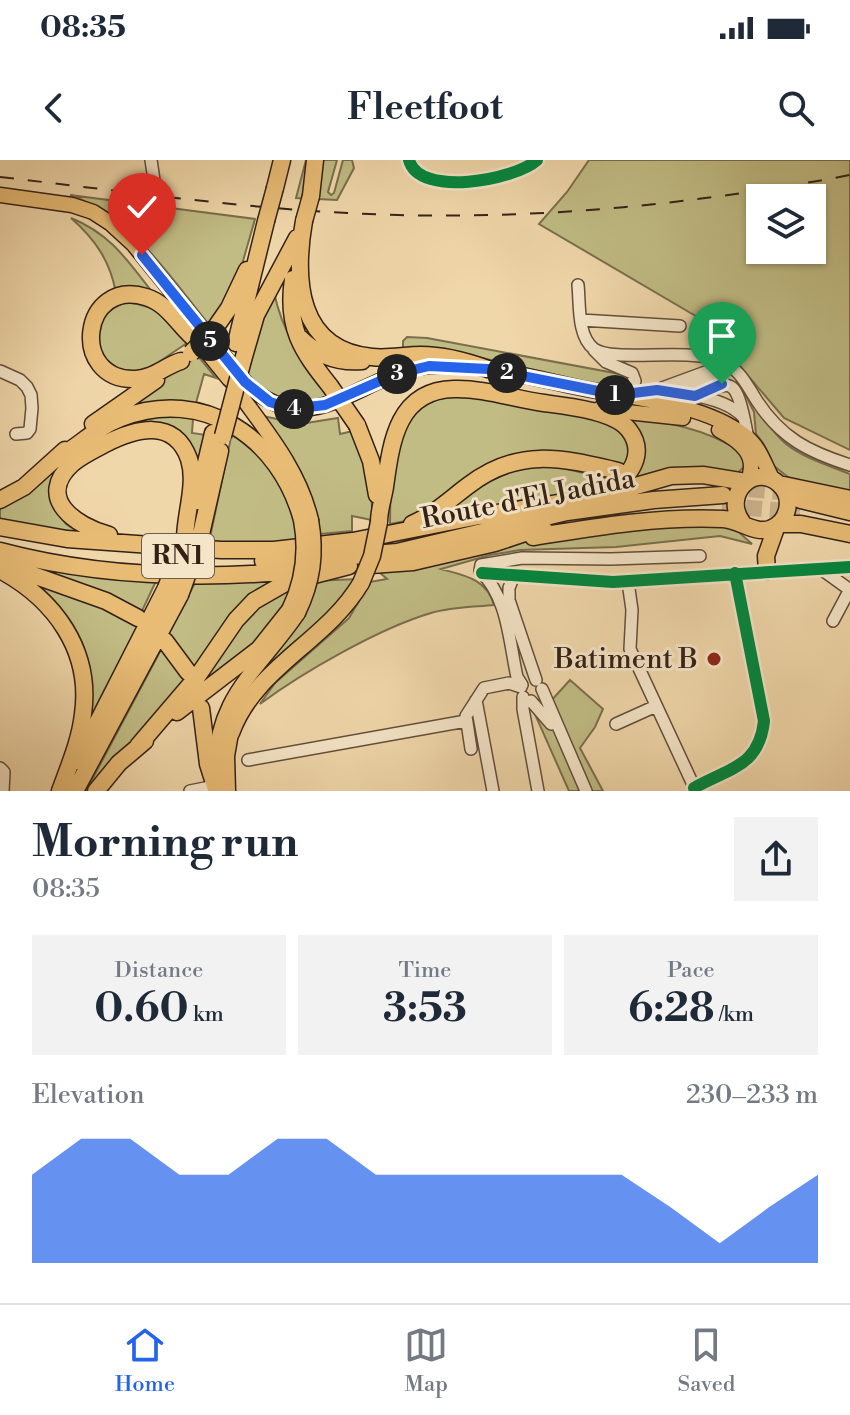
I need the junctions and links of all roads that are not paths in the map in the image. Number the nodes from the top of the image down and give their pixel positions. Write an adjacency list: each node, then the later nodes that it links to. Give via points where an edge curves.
1 (151, 160): 6 (street)
2 (282, 160): 10 (highway, bridge)
3 (315, 160): 9 (highway, bridge)
4 (409, 160): 5 (street, via 415,172 434,180 472,181 516,173)
5 (537, 160)
6 (154, 180)
7 (0, 195): 20 (main road, via 72,205 110,223 245,382 281,406 325,405 415,368)
8 (0, 201): 17 (main road, via 58,209 99,225 122,245)
9 (304, 221): 11 (highway); 19 (highway)
10 (259, 252): 17 (highway, bridge, via 229,308); 19 (highway)
11 (299, 254): 15 (highway, via 290,300); 18 (highway, via 301,294 313,323 345,350)
12 (578, 285): 13 (street)
13 (581, 320): 14 (street); 16 (street)
14 (680, 326)
15 (295, 331): 18 (highway, via 312,349 337,361); 45 (highway, bridge, via 307,357 357,425 371,461)
16 (591, 347): 25 (street, via 606,362 632,373 635,381); 34 (street, via 604,353 691,355 726,363 746,380 791,440)
17 (190, 352): 17 (highway, via 142,378 130,379 100,364 90,332 111,300 138,295 159,303); 22 (main road); 33 (highway, via 96,422)
18 (379, 358): 20 (highway, via 439,356)
19 (238, 359): 30 (highway, bridge)
20 (488, 369): 25 (main road)
21 (0, 371): 31 (street, via 20,380 31,395 30,429)
22 (229, 379): 28 (main road, via 269,410 298,418 333,411 406,379 448,373); 46 (main road, via 294,472)
23 (657, 390): 24 (street); 24 (street, via 716,372); 25 (street)
24 (681, 392): 26 (street)
25 (624, 394): 32 (main road, via 706,416)
26 (700, 398): 29 (street, via 732,408); 29 (street, via 737,390)
27 (555, 404): 28 (main road); 40 (highway, via 615,419 630,431 635,445 634,465 626,477); 45 (highway, via 465,389 424,397 406,412 394,433)
28 (683, 418): 36 (main road, via 716,429 745,449 752,465)
29 (744, 418): 32 (street)
30 (217, 429): 33 (highway, via 174,409 132,414 94,431); 46 (highway, via 245,433 271,456); 52 (highway)
31 (16, 434)
32 (748, 438): 37 (main road)
33 (58, 458): 41 (highway)
34 (850, 465)
35 (618, 471): 53 (highway, via 564,459 516,461 478,478 426,517)
36 (746, 482): 37 (highway); 40 (highway, via 682,474); 48 (highway, via 735,502)
37 (776, 482): 43 (highway); 49 (highway, via 788,504)
38 (664, 484): 39 (highway)
39 (723, 496): 55 (highway, Route d'El Jadida / RN1, via 595,516); 58 (highway, Route d'El Jadida / RN1, via 567,512)
40 (576, 499): 53 (highway)
41 (0, 500)
42 (801, 502): 43 (highway); 44 (highway); 47 (highway)
43 (850, 502)
44 (850, 512)
45 (379, 518): 81 (highway, bridge, via 375,546 346,606 259,684)
46 (307, 520): 69 (highway, bridge)
47 (850, 523)
48 (745, 524): 49 (highway, via 760,530); 55 (highway, via 708,519 625,524); 59 (highway)
49 (778, 524): 51 (highway); 59 (highway)
50 (0, 530): 54 (highway); 58 (highway, RN1, via 78,547 204,559)
51 (850, 534)
52 (192, 541): 54 (highway, via 188,456 171,436 146,429 82,456 60,485 60,502 73,520); 68 (highway, bridge)
53 (353, 541): 54 (highway, via 247,551)
54 (130, 543)
55 (495, 543): 58 (highway, Route d'El Jadida / RN1, via 413,562)
56 (0, 551): 58 (highway, RN1, via 80,566 209,576 257,575)
57 (700, 556): 64 (street, via 512,559 481,565)
58 (346, 561): 82 (highway, via 287,582 254,601)
59 (766, 563): 62 (street); 65 (street)
60 (0, 564): 70 (highway, via 96,597)
61 (850, 567): 62 (street)
62 (821, 569): 71 (street, via 849,591)
63 (0, 570): 91 (highway, via 53,610 80,662 83,715)
64 (482, 573): 66 (street); 75 (street, via 499,595)
65 (735, 573): 67 (street); 89 (street, via 764,721 762,735 748,760)
66 (514, 575): 67 (street); 74 (street, via 509,600)
67 (628, 582): 77 (street, via 630,649)
68 (173, 591): 91 (highway); 92 (highway)
69 (294, 612): 82 (highway, via 259,649); 88 (main road, via 226,709 217,737)
70 (138, 618)
71 (833, 621)
72 (165, 641): 73 (highway)
73 (188, 672)
74 (539, 684): 75 (street, via 528,680); 75 (street, via 539,698); 97 (street)
75 (524, 692): 76 (street, via 512,683 490,685); 96 (street); 97 (street, via 552,726)
76 (476, 700): 79 (street); 87 (street)
77 (656, 706): 80 (street); 89 (street)
78 (199, 716): 88 (highway)
79 (466, 721): 83 (street); 84 (street)
80 (616, 724)
81 (231, 733): 88 (main road)
82 (138, 746): 93 (highway)
83 (471, 749)
84 (248, 760)
85 (502, 765): 87 (street)
86 (0, 768): 90 (street)
87 (490, 775): 95 (street)
88 (215, 789): 94 (street)
89 (695, 789)
90 (3, 791)
91 (61, 791)
92 (75, 791)
93 (96, 791)
94 (190, 791)
95 (493, 791)
96 (538, 791)
97 (583, 791)

